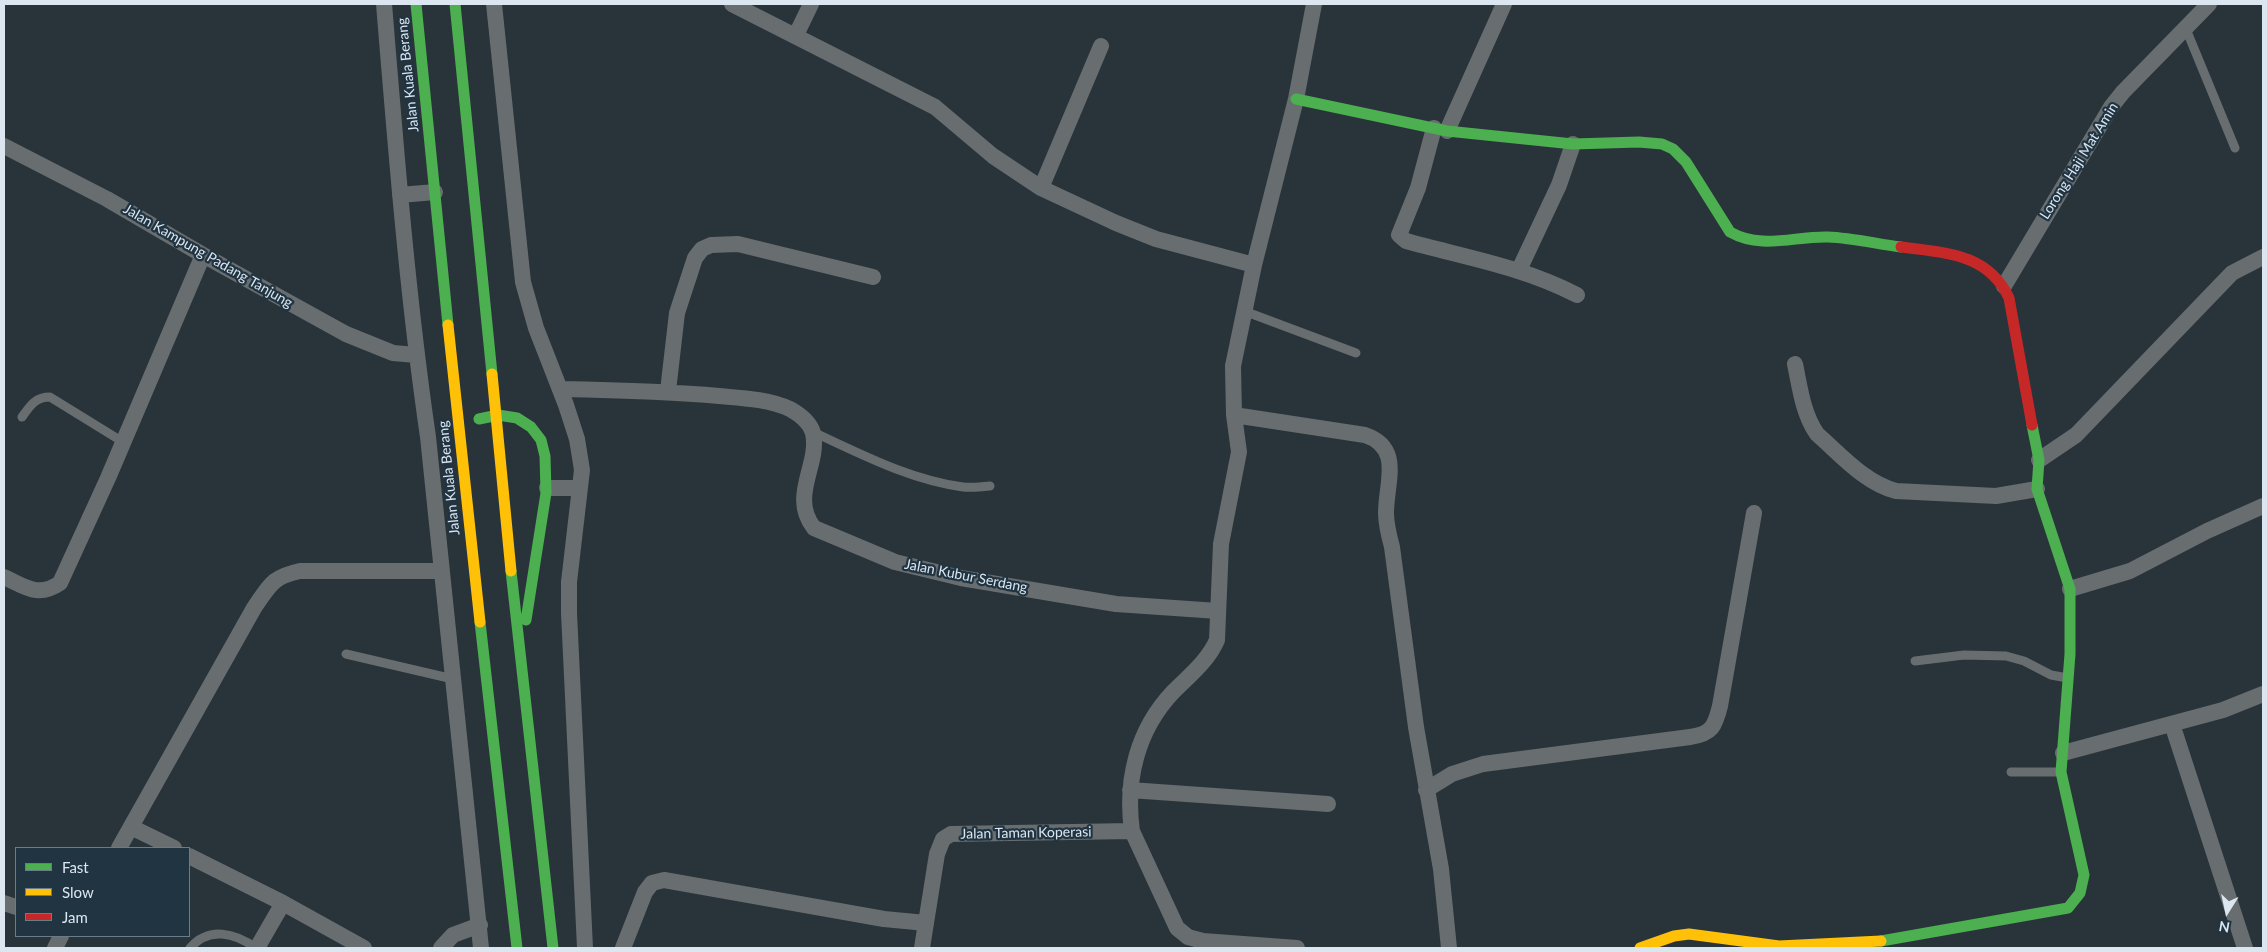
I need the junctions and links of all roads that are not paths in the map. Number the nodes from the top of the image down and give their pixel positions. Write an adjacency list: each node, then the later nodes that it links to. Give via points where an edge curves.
1 (384, 4): 20 (street)
2 (416, 4): 19 (main road, Jalan Kuala Berang)
3 (455, 4): 34 (main road)
4 (494, 4): 32 (street, via 523,282 536,328)
5 (732, 4): 11 (street)
6 (811, 4): 11 (street)
7 (1314, 4): 13 (street)
8 (1504, 4): 14 (street)
9 (2209, 4): 10 (street, Lorong Haji Mat Amin)
10 (2186, 29): 17 (lane); 26 (street, Lorong Haji Mat Amin, via 2111,107)
11 (796, 35): 18 (street, via 935,107 1007,167)
12 (1102, 46): 18 (street)
13 (1296, 99): 14 (main road); 23 (street)
14 (1440, 130): 15 (main road); 24 (street, via 1398,235 1406,241)
15 (1573, 144): 24 (street, via 1559,185); 26 (main road, via 1638,142 1662,144 1673,149 1686,162 1730,232 1740,240 1754,243 1841,238 1954,256 1982,266)
16 (4, 146): 21 (street, Jalan Kampung Padang Tanjung, via 107,198)
17 (2235, 148)
18 (1041, 188): 23 (street, via 1116,224 1156,239)
19 (435, 192): 20 (street); 40 (main road, Jalan Kuala Berang)
20 (400, 195): 30 (street)
21 (203, 255): 30 (street, Jalan Kampung Padang Tanjung, via 380,350); 38 (street)
22 (2263, 257): 39 (street, via 2232,273 2076,435)
23 (1254, 265): 28 (street)
24 (1519, 270): 27 (street)
25 (873, 277): 33 (street, via 738,244 711,245 702,249 695,258 677,313)
26 (2004, 286): 39 (main road)
27 (1577, 295)
28 (1244, 311): 29 (lane); 35 (street, via 1233,366)
29 (1356, 352)
30 (416, 355): 47 (street)
31 (1795, 364): 44 (street, via 1806,414 1817,434 1870,480 1884,488 1996,496)
32 (560, 389): 33 (street); 43 (street, via 577,439 582,470)
33 (668, 391): 37 (street, via 767,402 789,409 805,419)
34 (496, 415): 40 (main road, via 480,419 469,434); 42 (main road, via 522,420 533,428 544,452); 52 (main road)
35 (1234, 415): 50 (street, via 1238,452 1224,520); 62 (street, via 1365,435 1378,439 1384,446 1390,471 1387,526)
36 (22, 417): 38 (lane, via 40,397 50,397)
37 (812, 432): 41 (lane, via 889,466 939,483 965,488); 50 (street, Jalan Kubur Serdang, via 803,504 807,520 814,528 834,537 895,562 961,578 1116,604)
38 (124, 442): 48 (street, via 60,583 50,590 38,592)
39 (2040, 460): 44 (main road)
40 (463, 474): 77 (main road, Jalan Kuala Berang)
41 (990, 486)
42 (547, 488): 43 (street); 52 (main road)
43 (579, 488): 79 (street, via 569,613)
44 (2036, 489): 49 (main road)
45 (2263, 506): 49 (street, via 2130,571)
46 (1754, 512): 62 (street, via 1720,706 1710,730 1702,736 1690,738 1483,764 1452,774)
47 (441, 571): 55 (street); 64 (street, via 300,571 282,575 272,583 254,608)
48 (4, 578)
49 (2070, 589): 54 (main road)
50 (1218, 611): 61 (street, via 1217,640 1212,652 1172,694 1145,732 1133,764)
51 (346, 654): 55 (lane)
52 (520, 657): 78 (main road)
53 (1915, 660): 54 (lane, via 1964,655 2006,656 2052,675)
54 (2069, 678): 58 (main road)
55 (453, 679): 71 (street)
56 (2263, 694): 57 (street, via 2223,710)
57 (2172, 724): 58 (street); 85 (street)
58 (2063, 753): 60 (main road)
59 (2011, 772): 60 (lane)
60 (2061, 772): 84 (main road, via 2084,875 2084,888 2068,908 1885,941 1779,946 1689,934)
61 (1130, 790): 63 (street); 65 (street)
62 (1426, 790): 83 (street, via 1441,869)
63 (1328, 804)
64 (131, 827): 66 (street); 67 (street)
65 (1132, 831): 70 (street, Jalan Taman Koperasi, via 951,834 943,839 937,854); 82 (street, via 1177,928 1188,937)
66 (120, 847)
67 (172, 847)
68 (190, 857): 69 (street)
69 (283, 904): 73 (street); 74 (street)
70 (926, 923): 80 (street, via 884,919 664,880 652,883 645,892); 81 (street, Jalan Taman Koperasi)
71 (480, 925): 75 (street, via 454,935); 76 (street)
72 (190, 948): 73 (lane, via 203,937 217,933 245,940)
73 (256, 948)
74 (364, 948)
75 (441, 948)
76 (481, 948)
77 (517, 948)
78 (553, 948)
79 (585, 948)
80 (623, 948)
81 (922, 948)
82 (1297, 948)
83 (1449, 948)
84 (1640, 948)
85 (2245, 948)

